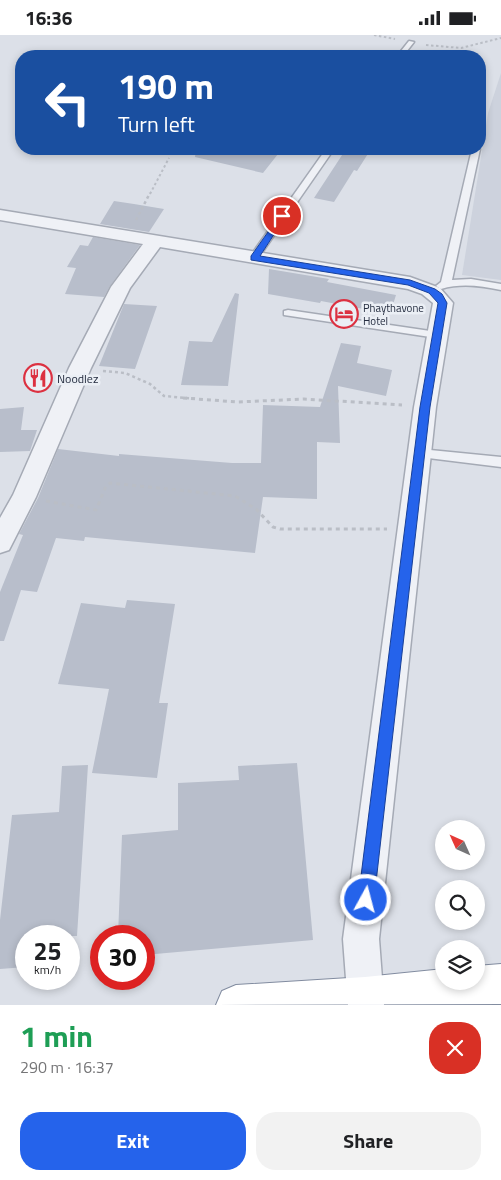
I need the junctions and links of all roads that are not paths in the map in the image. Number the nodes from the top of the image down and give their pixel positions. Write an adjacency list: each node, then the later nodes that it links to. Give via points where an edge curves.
1 (411, 42): 2 (lane)
2 (405, 50)
3 (326, 155): 7 (lane)
4 (474, 155): 8 (lane)
5 (0, 215): 6 (street)
6 (154, 241): 7 (street); 14 (street, via 121,287)
7 (254, 258): 8 (street)
8 (439, 287): 9 (lane, via 459,281); 11 (street, via 443,303)
9 (501, 287)
10 (288, 313): 11 (lane)
11 (437, 335): 12 (street)
12 (420, 453): 13 (lane); 16 (street, via 361,939)
13 (501, 462)
14 (0, 542)
15 (501, 984): 16 (highway)
16 (365, 1001): 17 (highway)
17 (236, 1005)

